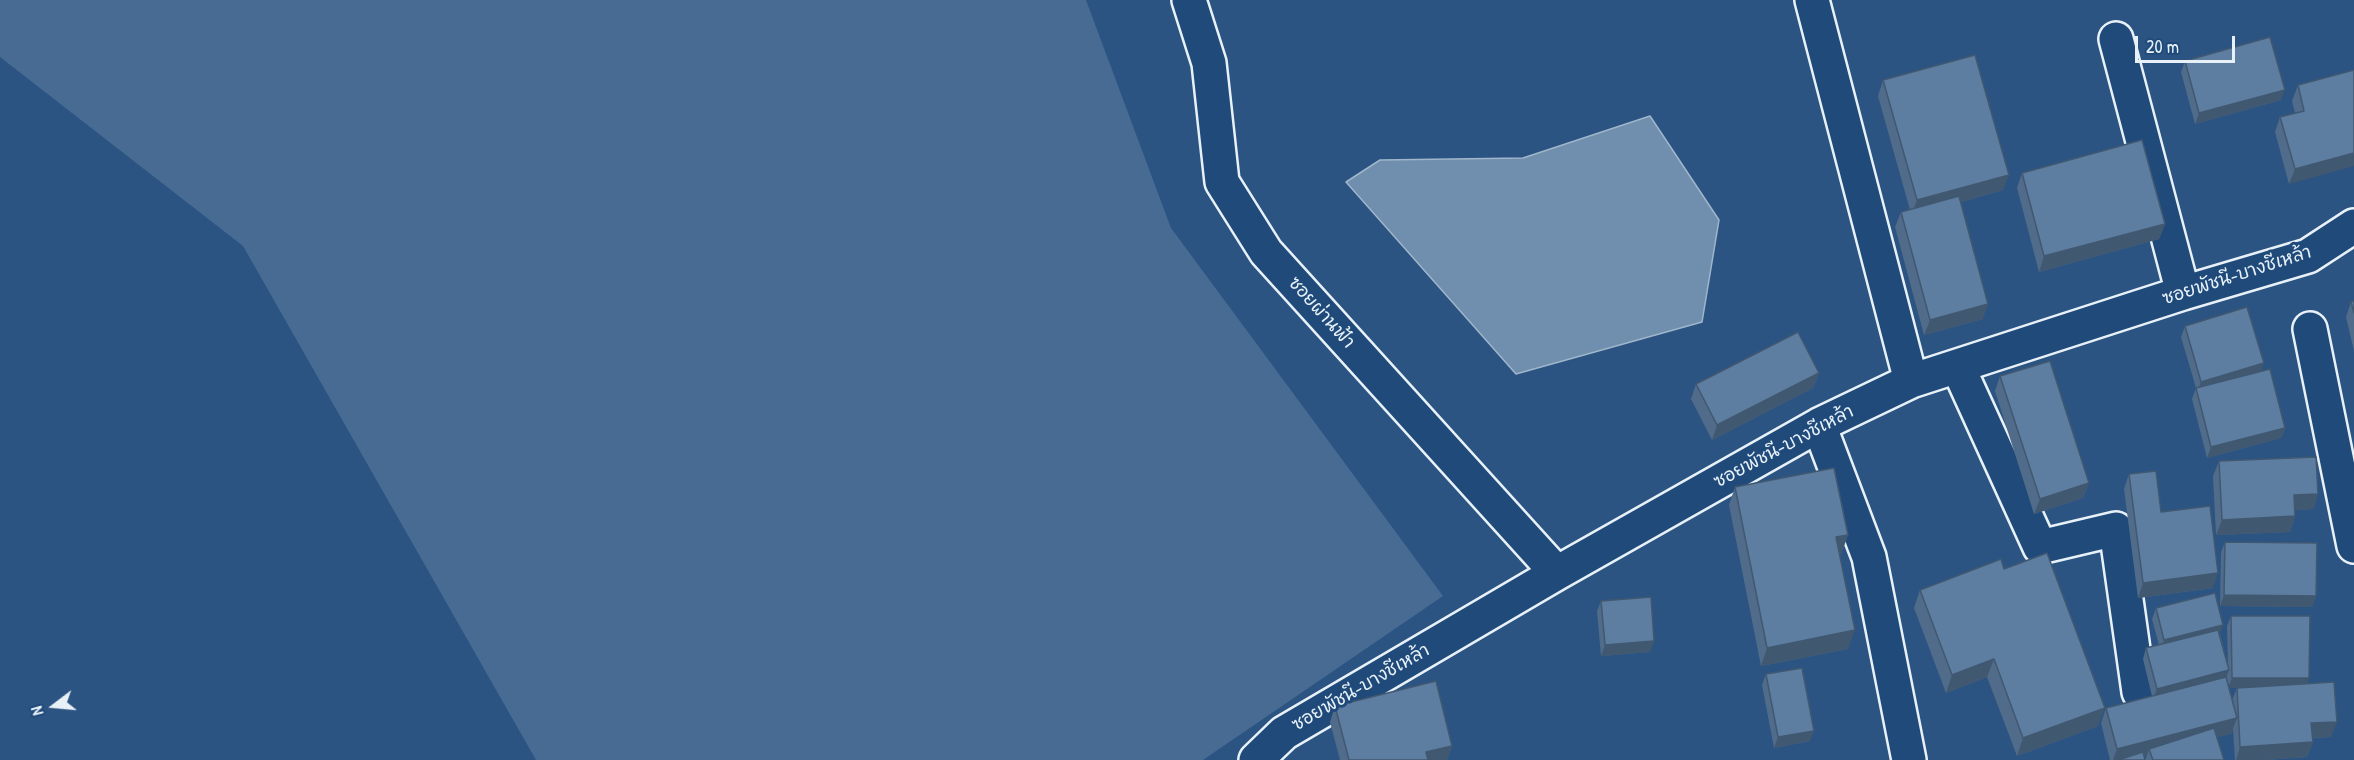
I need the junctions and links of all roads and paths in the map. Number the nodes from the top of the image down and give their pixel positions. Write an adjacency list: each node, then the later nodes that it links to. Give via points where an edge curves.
1 (1189, 0): 11 (street, ซอยผ่านฟ้า, via 1209,63 1222,182 1266,252)
2 (1812, 0): 8 (street)
3 (2116, 39): 5 (street)
4 (2354, 226): 5 (street, ซอยพัชนี-บางชีเหล้า, via 2307,256)
5 (2183, 293): 7 (street, ซอยพัชนี-บางชีเหล้า)
6 (2310, 329): 10 (street)
7 (1958, 367): 8 (street, ซอยพัชนี-บางชีเหล้า); 12 (street, via 2040,548 2116,529)
8 (1911, 381): 9 (street, ซอยพัชนี-บางชีเหล้า)
9 (1819, 425): 11 (street, ซอยพัชนี-บางชีเหล้า); 14 (street, via 1869,557)
10 (2353, 533)
11 (1557, 573): 13 (street, ซอยพัชนี-บางชีเหล้า, via 1284,733)
12 (2139, 692)
13 (1257, 760)
14 (1909, 760)

